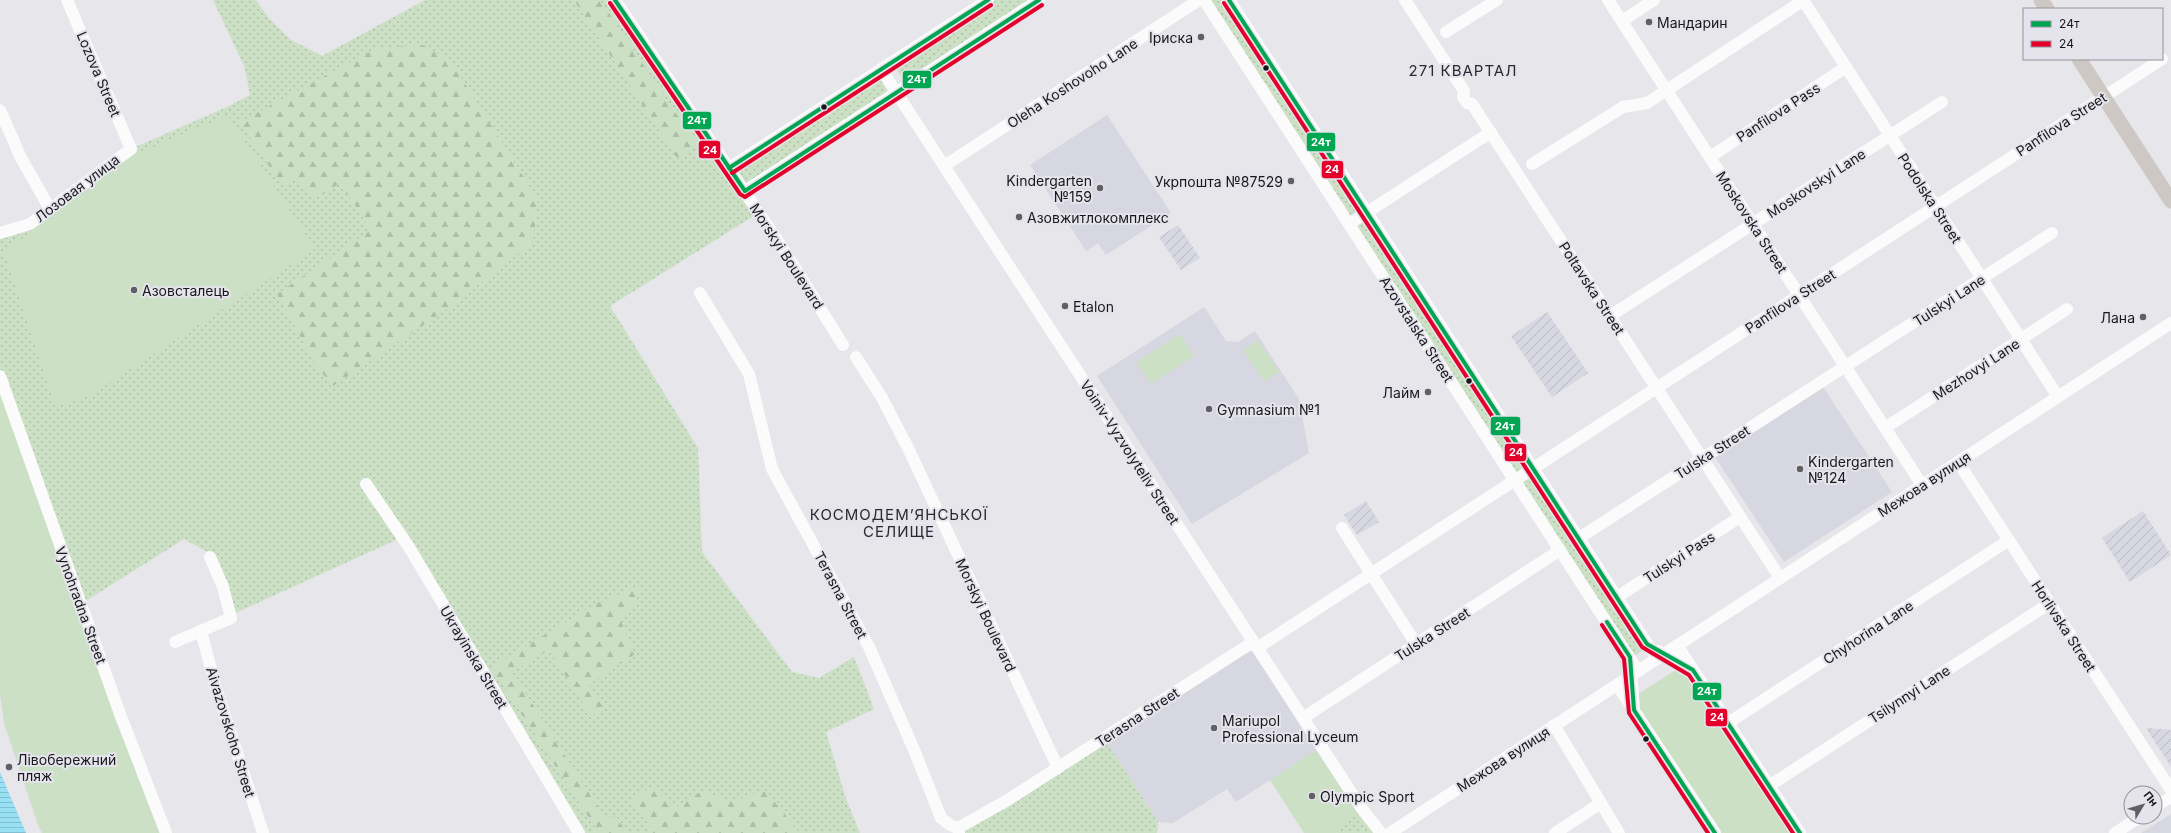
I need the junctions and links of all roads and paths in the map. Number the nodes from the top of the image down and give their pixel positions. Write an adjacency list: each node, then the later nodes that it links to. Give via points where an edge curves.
1 (67, 0): 26 (street, Lozova Street)
2 (616, 0): 30 (street, Morskyi Boulevard)
3 (988, 0): 18 (street)
4 (1038, 0): 20 (street)
5 (1199, 0): 29 (street, Oleha Koshovoho Lane)
6 (1204, 0): 36 (street, Azovstalska Street)
7 (1229, 0): 35 (street, Azovstalska Street)
8 (1405, 0): 24 (street, Poltavska Street, via 1464,91 1463,97 1467,103 1472,104)
9 (1497, 0): 14 (street)
10 (1608, 0): 13 (street, Moskovska Street)
11 (1654, 0): 13 (street)
12 (1803, 0): 17 (street, Podolska Street); 19 (street)
13 (1622, 21): 19 (street, Moskovska Street)
14 (1446, 32)
15 (2080, 60): 21 (main road)
16 (2160, 60): 21 (street, Panfilova Street)
17 (1846, 67): 25 (street, Podolska Street); 27 (street, Panfilova Pass)
18 (882, 69): 20 (street, Voiniv-Vyzvolyteliv Street); 30 (street)
19 (1667, 90): 27 (street, Moskovska Street); 28 (street, via 1647,103 1623,107)
20 (897, 92): 29 (street, Voiniv-Vyzvolyteliv Street); 31 (street)
21 (2104, 97): 32 (main road); 33 (street, Panfilova Street)
22 (1942, 102): 25 (street, Moskovskyi Lane)
23 (0, 110): 34 (street, via 21,158)
24 (1491, 132): 35 (street); 44 (street, Poltavska Street)
25 (1890, 135): 33 (street, Podolska Street); 37 (street, Moskovskyi Lane)
26 (131, 148): 34 (street, Лозовая улица)
27 (1710, 157): 37 (street, Moskovska Street)
28 (1532, 164)
29 (944, 166): 75 (street, Voiniv-Vyzvolyteliv Street)
30 (729, 168): 31 (street, Morskyi Boulevard)
31 (745, 191): 47 (street, Morskyi Boulevard)
32 (2171, 201)
33 (1935, 206): 40 (street, Podolska Street); 42 (street, Panfilova Street)
34 (50, 209): 38 (street, Лозовая улица, via 30,224)
35 (1367, 212): 36 (street); 51 (street, Azovstalska Street)
36 (1349, 224): 53 (street, Azovstalska Street)
37 (1753, 224): 42 (street, Moskovska Street); 44 (street, Moskovskyi Lane)
38 (0, 233)
39 (2052, 233): 40 (street, Tulskyi Lane)
40 (1982, 279): 46 (street, Podolska Street); 49 (street, Tulskyi Lane)
41 (700, 293): 90 (street, Terasna Street, via 749,374 772,469 869,647 941,818)
42 (1799, 295): 49 (street, Moskovska Street); 52 (street, Panfilova Street)
43 (2067, 309): 46 (street, Mezhovyi Lane)
44 (1610, 316): 52 (street, Poltavska Street)
45 (2171, 323): 54 (street, Межова вулиця)
46 (2021, 340): 54 (street, Podolska Street); 55 (street, Mezhovyi Lane)
47 (843, 344)
48 (856, 357): 85 (street, Morskyi Boulevard, via 882,398 908,448)
49 (1845, 366): 55 (street, Moskovska Street); 56 (street, Tulska Street)
50 (0, 376): 92 (street, Vynohradna Street, via 120,714)
51 (1476, 380): 53 (street); 58 (street, Azovstalska Street)
52 (1657, 388): 56 (street, Poltavska Street); 58 (street, Panfilova Street)
53 (1458, 392): 59 (street, Azovstalska Street)
54 (2058, 397): 57 (street, Межова вулиця)
55 (1885, 428): 61 (street, Moskovska Street)
56 (1702, 459): 62 (street, Poltavska Street); 64 (street, Tulska Street)
57 (1958, 462): 61 (street, Межова вулиця); 65 (street, Horlivska Street)
58 (1533, 468): 59 (street, Panfilova Street); 64 (street, Azovstalska Street)
59 (1515, 480): 66 (street, Azovstalska Street); 68 (street, Panfilova Street)
60 (366, 484): 94 (street, Ukrayinska Street, via 408,546)
61 (1922, 485): 69 (street, Межова вулиця)
62 (1740, 517): 69 (street, Poltavska Street); 70 (street, Tulskyi Pass)
63 (1342, 528): 68 (street)
64 (1579, 538): 70 (street, Azovstalska Street)
65 (2009, 540): 71 (street, Horlivska Street); 83 (street, Chyhorina Lane)
66 (1560, 550): 74 (street, Tulska Street); 79 (street, Azovstalska Street, via 1630,658)
67 (210, 557): 72 (street, via 223,587 231,618)
68 (1372, 574): 74 (street); 75 (street, Panfilova Street)
69 (1780, 578): 76 (street, Межова вулиця)
70 (1617, 597): 77 (street, Azovstalska Street, via 1648,646)
71 (2050, 603): 86 (street, Tsilynnyi Lane); 87 (street, Horlivska Street)
72 (201, 630): 73 (street); 93 (street, Aivazovskoho Street, via 216,688)
73 (174, 642)
74 (1416, 644): 82 (street, Tulska Street)
75 (1255, 645): 82 (street, Voiniv-Vyzvolyteliv Street); 85 (street, Terasna Street)
76 (1677, 645): 77 (street, Межова вулиця); 78 (street, Azovstalska Street)
77 (1660, 656): 78 (street, Azovstalska Street); 79 (street, Межова вулиця)
78 (1693, 670): 83 (street, Azovstalska Street)
79 (1635, 673): 80 (street, Межова вулиця); 81 (street, Azovstalska Street)
80 (1617, 685): 81 (street); 84 (street, Межова вулиця)
81 (1634, 710): 99 (street)
82 (1303, 718): 95 (street, Voiniv-Vyzvolyteliv Street)
83 (1728, 723): 86 (street, Azovstalska Street)
84 (1554, 726): 88 (street); 96 (street, Межова вулиця)
85 (1058, 768): 90 (street, Terasna Street)
86 (1769, 786): 100 (street, Azovstalska Street)
87 (2171, 790)
88 (1601, 803): 97 (street); 98 (street)
89 (2128, 825): 91 (street)
90 (959, 830)
91 (2118, 832)
92 (166, 833)
93 (263, 833)
94 (579, 833)
95 (1380, 833)
96 (1390, 833)
97 (1555, 833)
98 (1619, 833)
99 (1715, 833)
100 (1800, 833)

